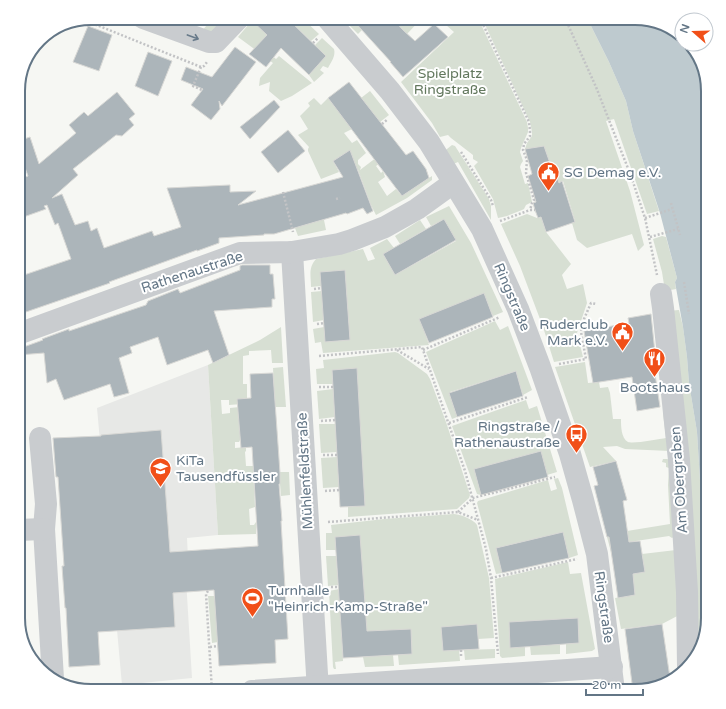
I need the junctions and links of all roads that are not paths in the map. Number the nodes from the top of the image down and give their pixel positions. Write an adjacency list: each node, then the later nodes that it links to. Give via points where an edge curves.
1 (162, 25): 2 (street, one-way to 2, via 209,42 216,42)
2 (232, 25)
3 (333, 25): 4 (street, Ringstraße, via 403,107 429,142)
4 (453, 183): 5 (street, Rathenaustraße, via 417,209 379,229 339,244); 12 (street, Ringstraße, via 482,229 518,309 570,454 597,554)
5 (295, 251): 7 (street, Rathenaustraße, via 240,253); 14 (street, Mühlenfeldstraße, via 298,358)
6 (661, 294): 11 (street, Am Obergraben, via 678,460 687,592)
7 (25, 331)
8 (40, 438): 9 (street, via 46,504)
9 (44, 529): 10 (street); 13 (street)
10 (25, 530)
11 (688, 658)
12 (612, 667): 15 (street); 16 (street, Ringstraße)
13 (53, 672)
14 (317, 684)
15 (378, 684)
16 (613, 684)

